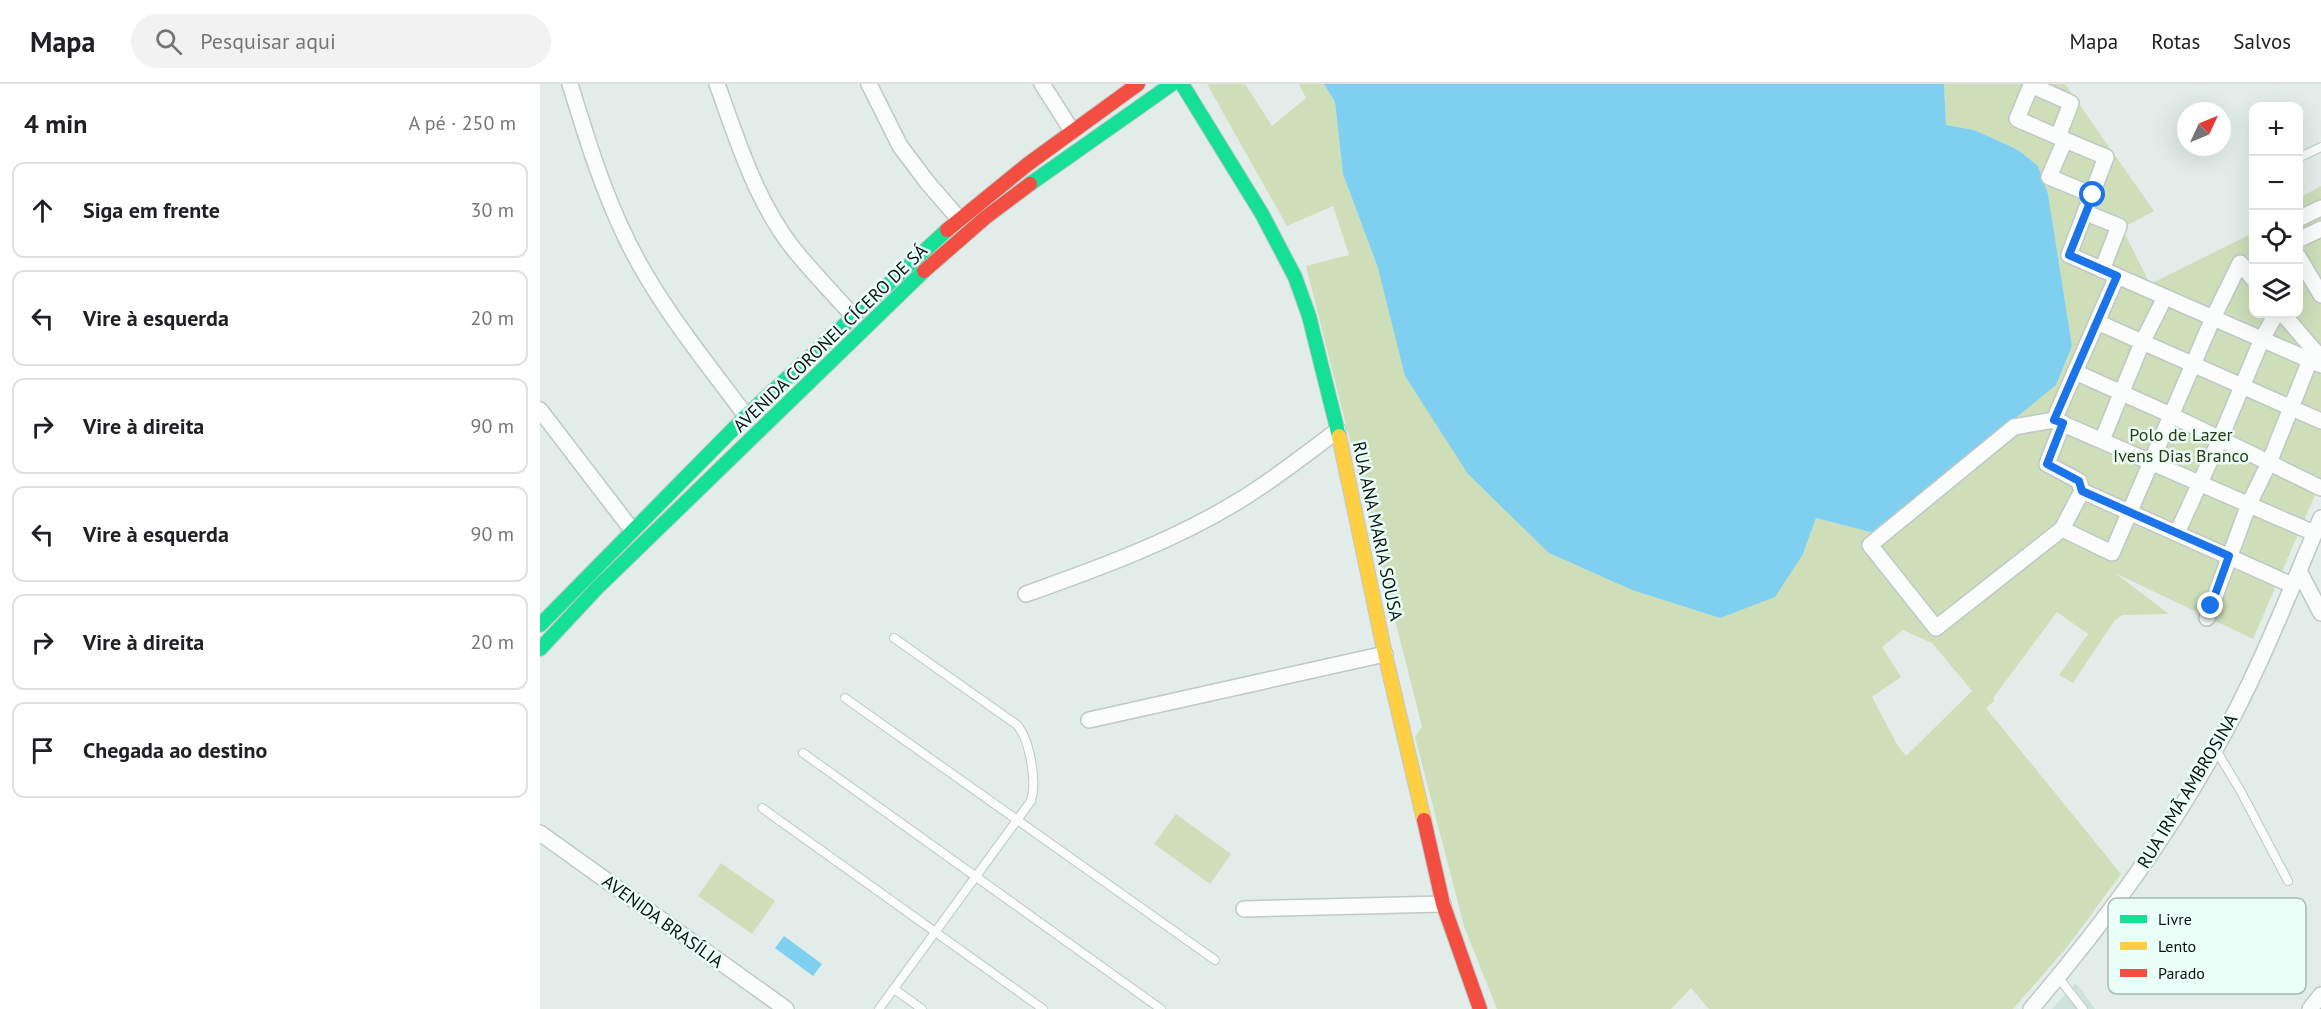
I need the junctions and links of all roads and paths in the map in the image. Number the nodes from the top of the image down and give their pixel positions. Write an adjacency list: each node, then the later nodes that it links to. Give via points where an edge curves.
1 (570, 84): 40 (street, via 591,151 626,239 668,311)
2 (717, 84): 25 (street, via 768,210 792,246)
3 (869, 84): 15 (street, via 900,146)
4 (1042, 84): 8 (street)
5 (1138, 84): 8 (main road, AVENIDA CORONEL CÍCERO DE SÁ)
6 (1172, 84): 66 (main road, AVENIDA CORONEL CÍCERO DE SÁ, via 1032,182 928,267 597,588)
7 (1182, 84): 43 (main road, RUA ANA MARIA SOUSA, via 1262,214 1294,277 1309,316)
8 (1072, 131): 15 (main road, AVENIDA CORONEL CÍCERO DE SÁ)
9 (2321, 147): 10 (lane)
10 (2302, 156)
11 (2093, 195): 11 (street, via 2106,157 2062,138 2049,177); 13 (street)
12 (2321, 208): 14 (street)
13 (2086, 213): 19 (street, via 2069,255); 19 (street, via 2119,226)
14 (2303, 217)
15 (959, 219): 25 (main road, AVENIDA CORONEL CÍCERO DE SÁ)
16 (2321, 229): 17 (street)
17 (2303, 238)
18 (2300, 264): 22 (street)
19 (2102, 270): 21 (street)
20 (2249, 274): 26 (street, via 2240,263)
21 (2117, 276): 24 (street); 29 (street)
22 (2304, 280): 23 (street)
23 (2321, 295)
24 (2164, 297): 26 (street); 31 (street)
25 (853, 316): 40 (main road, AVENIDA CORONEL CÍCERO DE SÁ)
26 (2213, 318): 30 (street); 33 (street)
27 (2274, 318): 30 (street)
28 (2286, 318): 32 (street)
29 (2097, 322): 31 (street); 34 (street)
30 (2262, 339): 32 (street); 35 (street)
31 (2142, 342): 33 (street); 36 (street)
32 (2316, 352): 37 (street)
33 (2193, 365): 35 (street); 39 (street)
34 (2075, 372): 36 (street); 41 (street)
35 (2242, 386): 37 (street); 44 (street)
36 (2121, 393): 39 (street); 45 (street)
37 (2292, 409): 42 (street); 47 (street)
38 (540, 410): 55 (street)
39 (2171, 415): 44 (street); 46 (street)
40 (746, 416): 55 (main road, AVENIDA CORONEL CÍCERO DE SÁ)
41 (2059, 421): 45 (street); 50 (street, via 2047,464 2079,481); 54 (street, via 2014,427 1870,545 1936,628)
42 (2321, 421)
43 (1338, 430): 61 (street, via 1276,477 1197,525 1112,563); 67 (main road, RUA ANA MARIA SOUSA)
44 (2220, 439): 47 (street); 48 (street)
45 (2102, 440): 46 (street)
46 (2151, 462): 48 (street); 52 (street)
47 (2269, 463): 49 (street); 51 (street)
48 (2200, 483): 51 (street); 56 (street)
49 (2321, 488)
50 (2082, 491): 52 (street); 54 (street)
51 (2249, 504): 57 (street); 58 (street)
52 (2130, 512): 54 (street, via 2112,553); 56 (street)
53 (2321, 518): 57 (street, RUA IRMÃ AMBROSINA)
54 (2062, 529)
55 (632, 530): 64 (main road, AVENIDA CORONEL CÍCERO DE SÁ)
56 (2177, 533): 58 (street)
57 (2314, 534): 59 (street, RUA IRMÃ AMBROSINA)
58 (2229, 556): 60 (street); 63 (street)
59 (2299, 571): 60 (street, RUA IRMÃ AMBROSINA); 62 (street)
60 (2292, 585): 70 (street, RUA IRMÃ AMBROSINA)
61 (1026, 594)
62 (2321, 613)
63 (2207, 618)
64 (540, 625)
65 (894, 638): 73 (lane, via 1024,733 1034,792)
66 (540, 649)
67 (1385, 654): 69 (street); 78 (main road, RUA ANA MARIA SOUSA)
68 (846, 698): 73 (lane)
69 (1089, 720)
70 (2216, 750): 76 (lane); 77 (street, RUA IRMÃ AMBROSINA)
71 (802, 753): 75 (lane)
72 (762, 808): 81 (lane)
73 (1017, 820): 75 (lane); 82 (lane)
74 (540, 833): 86 (street, AVENIDA BRASÍLIA)
75 (975, 877): 81 (lane); 90 (lane)
76 (2288, 880)
77 (2120, 898)
78 (1443, 904): 79 (street); 91 (main road, RUA ANA MARIA SOUSA)
79 (1244, 909)
80 (2108, 913): 83 (street, RUA IRMÃ AMBROSINA)
81 (935, 932): 84 (lane); 89 (lane)
82 (1215, 960)
83 (2058, 976): 92 (street, RUA IRMÃ AMBROSINA); 93 (lane)
84 (894, 989): 87 (lane); 88 (lane)
85 (2321, 995): 94 (street)
86 (786, 1009)
87 (879, 1009)
88 (922, 1009)
89 (1043, 1009)
90 (1161, 1009)
91 (1480, 1009)
92 (2031, 1009)
93 (2083, 1009)
94 (2310, 1009)

